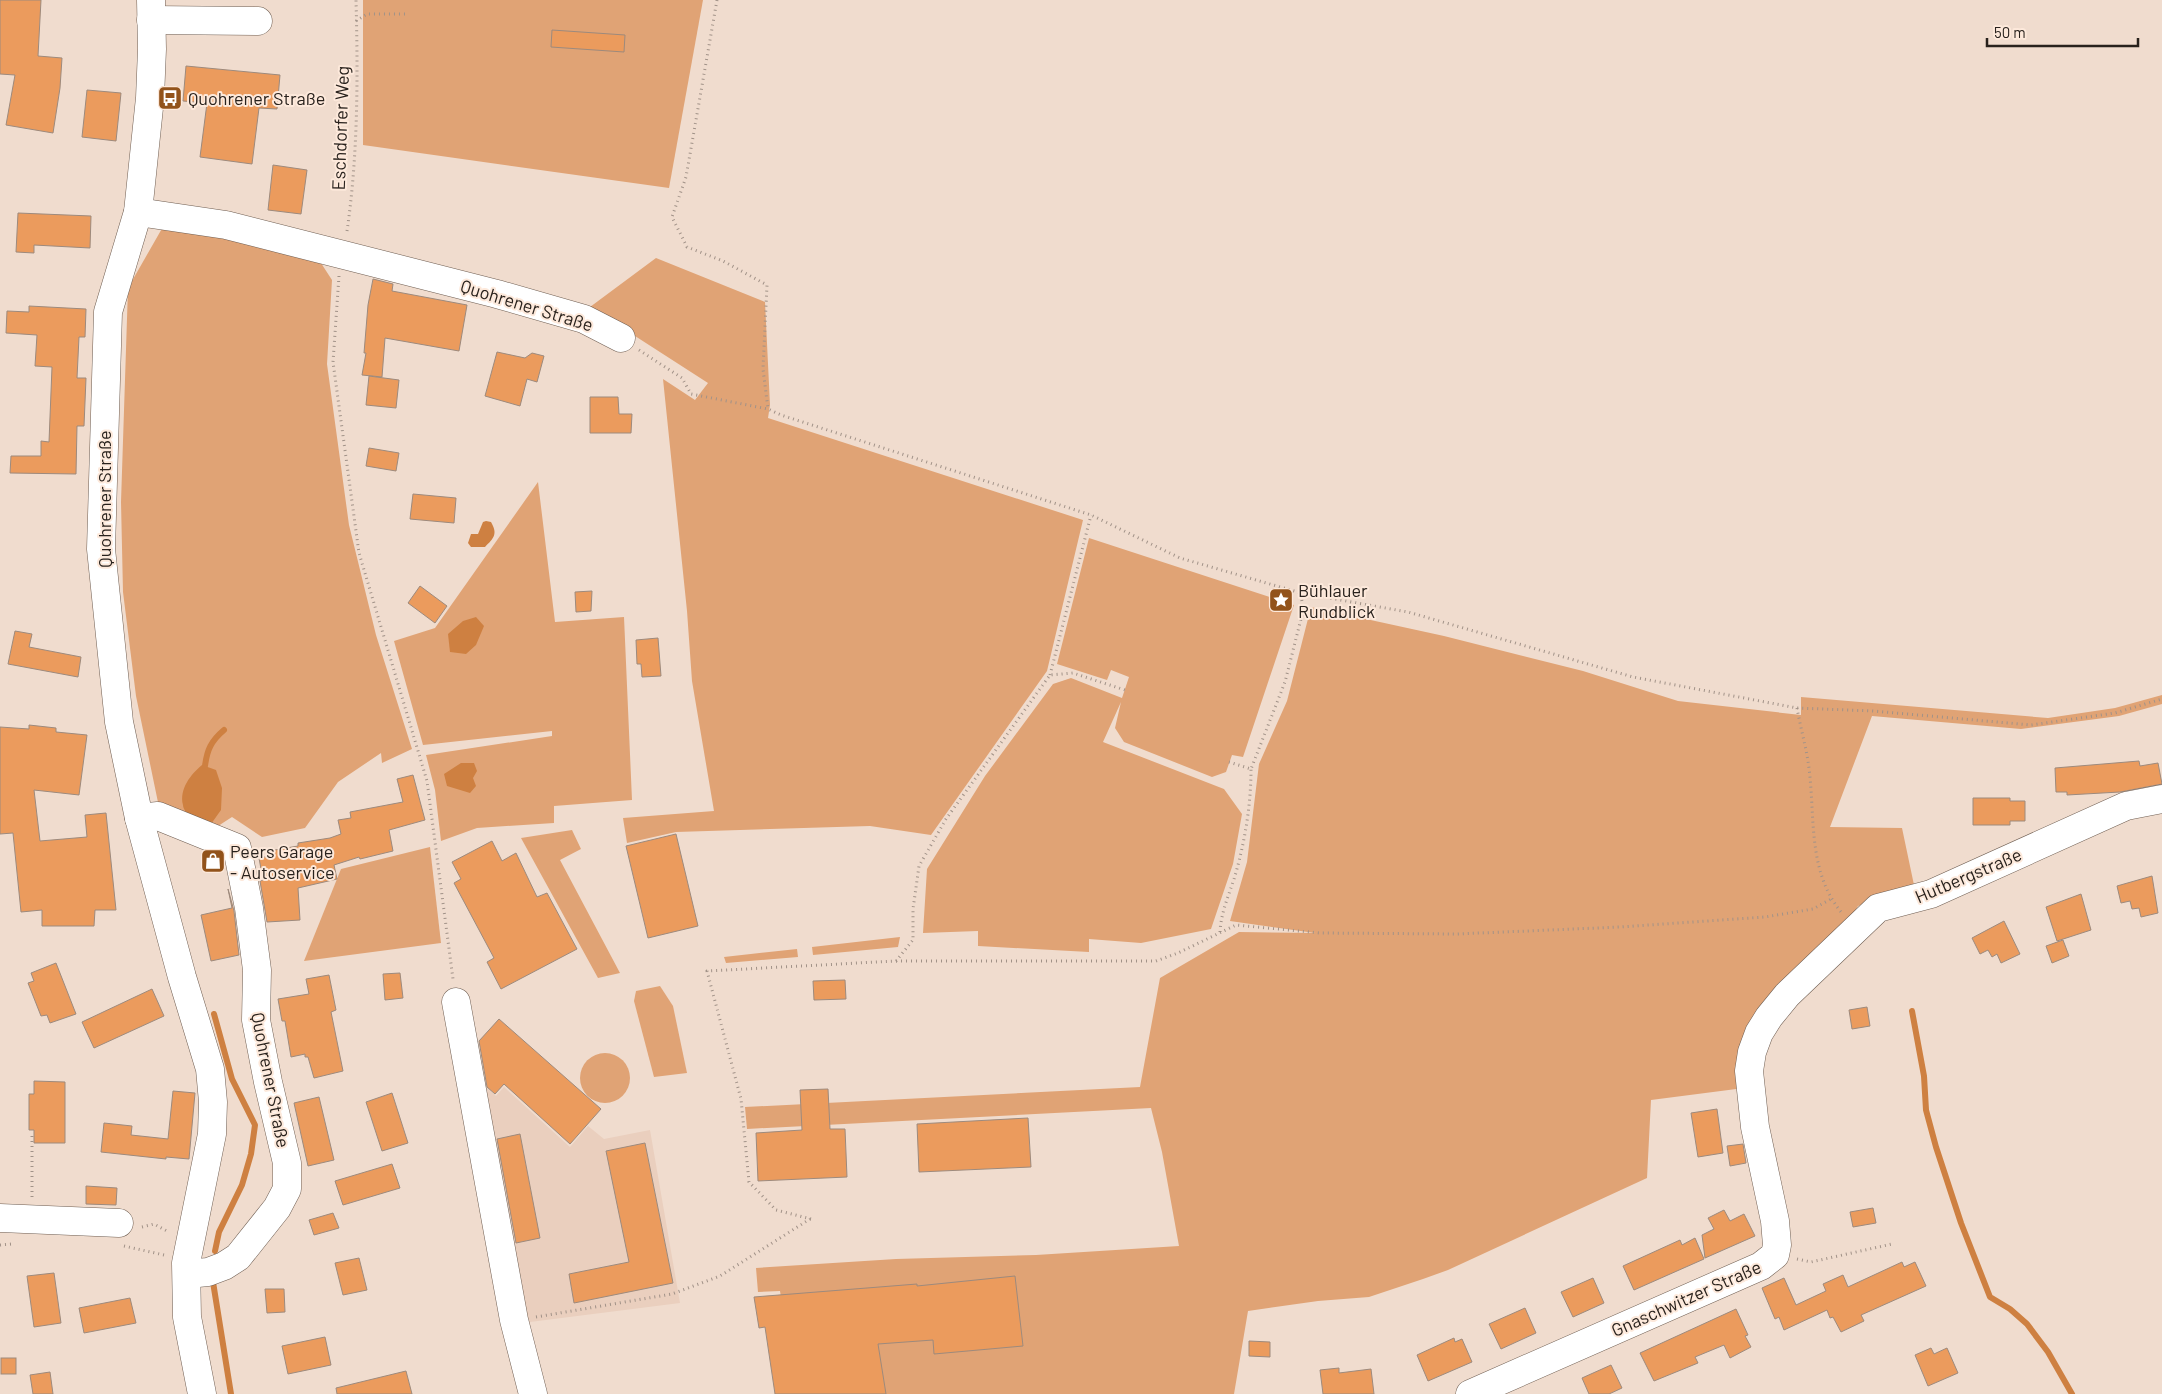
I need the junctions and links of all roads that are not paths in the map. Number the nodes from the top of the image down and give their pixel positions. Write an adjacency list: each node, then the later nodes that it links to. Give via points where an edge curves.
1 (151, 10): 2 (street); 3 (street, Quohrener Straße, via 150,98)
2 (258, 21)
3 (138, 212): 4 (street, Quohrener Straße, via 226,225 498,294 584,319); 6 (street, Quohrener Straße, via 108,312 101,549 119,722)
4 (621, 338)
5 (2162, 800): 8 (street, Hutbergstraße, via 2126,806 1931,894 1878,908 1769,1017 1752,1052)
6 (139, 818): 11 (street, Quohrener Straße, via 210,1069 213,1102 212,1134 186,1263); 11 (street, Quohrener Straße, via 158,816 237,848 250,908 257,970 256,1020 287,1163 287,1189 277,1208 238,1257 208,1272)
7 (456, 1002): 13 (street, via 514,1320)
8 (1750, 1091): 14 (street, Gnaschwitzer Straße, via 1775,1221 1775,1255 1761,1266)
9 (0, 1218): 10 (street)
10 (120, 1234)
11 (179, 1265): 12 (street, Quohrener Straße)
12 (202, 1394)
13 (533, 1394)
14 (1470, 1394)

